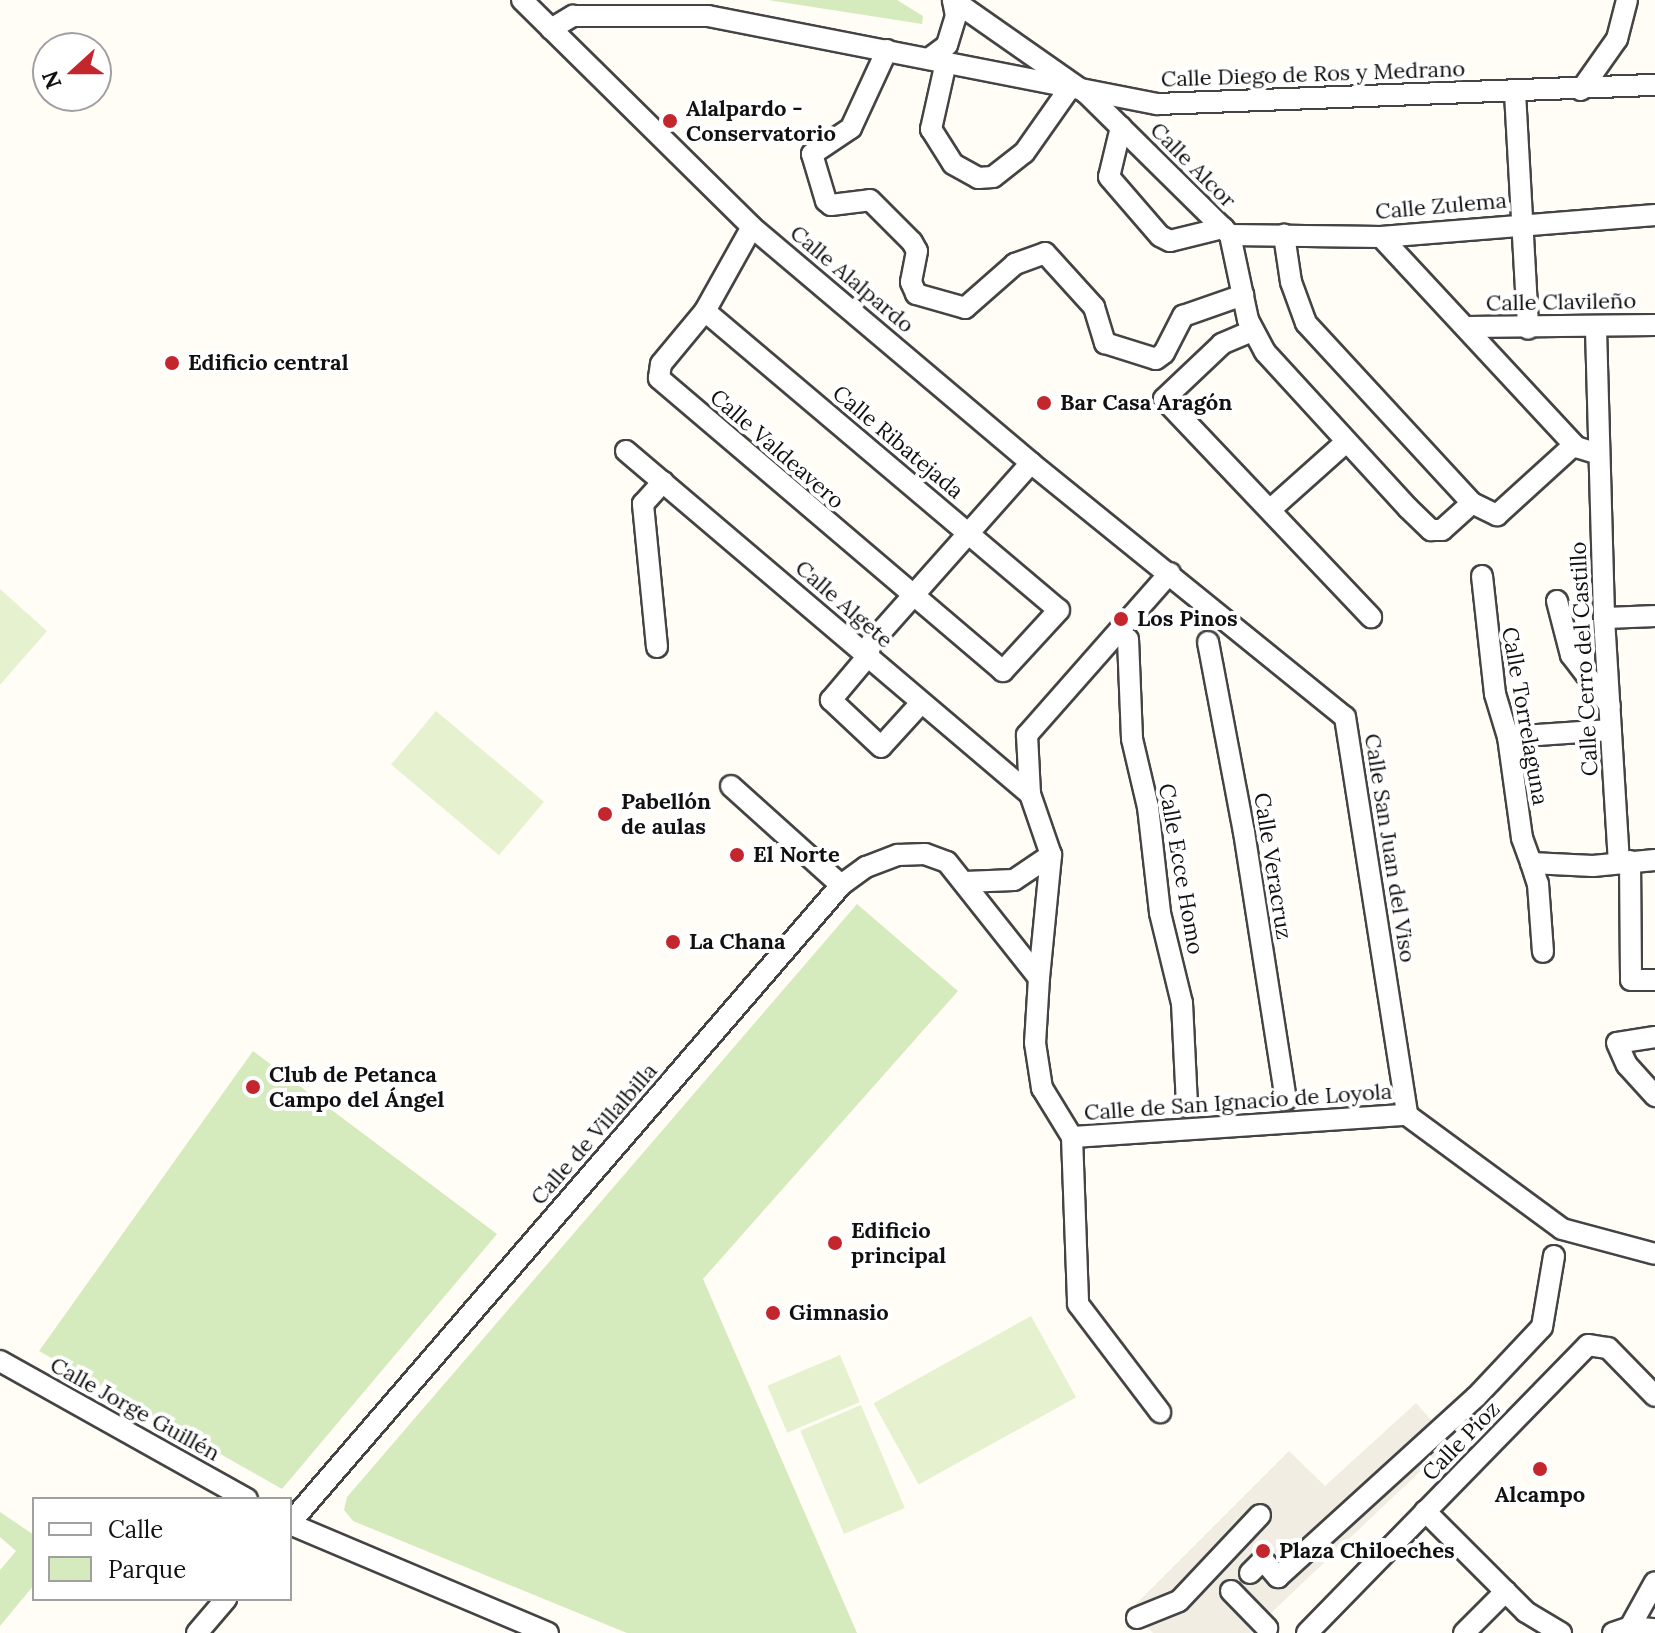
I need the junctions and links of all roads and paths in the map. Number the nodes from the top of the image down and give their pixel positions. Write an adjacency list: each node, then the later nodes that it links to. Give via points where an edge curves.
1 (522, 0): 4 (street, Calle Alalpardo)
2 (953, 0): 6 (street, via 956,16); 9 (street, Calle Diego de Ros y Medrano)
3 (1627, 0): 8 (street, via 1617,39)
4 (551, 29): 5 (street, via 573,16 708,16); 14 (street, Calle Alalpardo)
5 (887, 50): 6 (street); 18 (street, via 851,128 812,154 826,201 831,205 870,200 912,242 917,251 911,282 916,294 965,308 1015,264 1045,253 1094,307 1105,343 1156,359 1183,316)
6 (938, 60): 9 (street); 9 (street, via 931,129 953,164 978,178 993,177 1024,153)
7 (1655, 85): 8 (street, Calle Diego de Ros y Medrano)
8 (1581, 90): 10 (street, Calle Diego de Ros y Medrano)
9 (1077, 91): 10 (street, Calle Diego de Ros y Medrano, via 1157,104); 11 (street, Calle Alcor)
10 (1515, 93): 13 (street)
11 (1121, 127): 15 (street, Calle Alcor); 15 (street, Calle Zulema, via 1109,177 1160,236 1170,241)
12 (1655, 215): 13 (street, Calle Zulema)
13 (1523, 224): 17 (street, Calle Zulema); 22 (street)
14 (752, 227): 19 (street, Calle Valdeavero); 29 (street, Calle Alalpardo)
15 (1227, 232): 16 (street, Calle Zulema); 18 (street, Calle Alcor)
16 (1284, 235): 17 (street, Calle Zulema); 31 (street, via 1291,282 1306,323)
17 (1381, 237): 21 (street)
18 (1243, 295): 24 (street, Calle Alcor)
19 (705, 311): 33 (street, Calle Ribatejada); 36 (street, Calle Valdeavero, via 661,364 659,378)
20 (1655, 325): 23 (street, Calle Clavileño)
21 (1467, 327): 22 (street, Calle Clavileño); 26 (street)
22 (1528, 329): 23 (street, Calle Clavileño)
23 (1596, 329): 28 (street, Calle Cerro del Castillo)
24 (1252, 331): 25 (street, Calle Alcor); 32 (street, via 1222,344 1164,399)
25 (1346, 442): 31 (street, Calle Alcor, via 1431,530 1442,530); 32 (street)
26 (1574, 445): 28 (street); 31 (street, via 1497,515)
27 (626, 451): 30 (street, Calle Algete)
28 (1599, 454): 40 (street, Calle Cerro del Castillo)
29 (1031, 463): 33 (street); 34 (street, Calle Alalpardo)
30 (663, 482): 43 (street, via 643,504); 44 (street, Calle Algete)
31 (1472, 503)
32 (1271, 509): 39 (street)
33 (970, 533): 36 (street); 45 (street, Calle Ribatejada, via 1059,610)
34 (1170, 573): 51 (street, via 1027,735); 65 (street, Calle San Juan del Viso, via 1345,717)
35 (1482, 576): 49 (street, Calle Torrelaguna, via 1495,694)
36 (912, 597): 44 (street, via 871,643); 45 (street, Calle Valdeavero)
37 (1557, 601): 47 (street, via 1571,655)
38 (1655, 616): 40 (street)
39 (1371, 617)
40 (1604, 618): 47 (street, Calle Cerro del Castillo)
41 (1128, 639): 64 (street, Calle Ecce Homo, via 1132,739 1148,807 1160,913 1182,1003)
42 (1208, 642): 63 (street, Calle Veracruz)
43 (657, 647)
44 (868, 656): 46 (street, Calle Algete); 46 (street, via 831,700 881,747)
45 (1003, 671)
46 (921, 703): 51 (street, Calle Algete)
47 (1610, 706): 48 (street, Calle Cerro del Castillo)
48 (1611, 730): 49 (street); 54 (street, Calle Cerro del Castillo)
49 (1508, 737): 55 (street, Calle Torrelaguna, via 1522,838)
50 (731, 786): 57 (street)
51 (1030, 794): 52 (street)
52 (1051, 855): 56 (street, via 1014,880); 59 (street)
53 (1655, 860): 54 (street)
54 (1624, 861): 55 (street, via 1593,866); 60 (street, Calle Cerro del Castillo, via 1631,980)
55 (1531, 863): 58 (street, Calle Torrelaguna, via 1538,884)
56 (965, 882): 57 (street, Calle de Villalbilla, via 947,862 925,854 898,855 866,867); 59 (street)
57 (841, 885): 75 (street, Calle de Villalbilla)
58 (1543, 952)
59 (1039, 978): 66 (street, Calle de San Ignacio de Loyola, via 1035,1043 1042,1088)
60 (1655, 980)
61 (1655, 1037): 62 (street, via 1617,1043 1627,1065)
62 (1655, 1096)
63 (1286, 1100)
64 (1187, 1107)
65 (1407, 1115): 66 (street, Calle de San Ignacio de Loyola); 67 (street, Calle de San Ignacio de Loyola, via 1562,1229)
66 (1072, 1137): 71 (street, via 1078,1304)
67 (1655, 1254)
68 (1554, 1256): 77 (street, via 1542,1327 1476,1397 1278,1577 1263,1560)
69 (0, 1361): 72 (street, Calle Jorge Guillén)
70 (1655, 1396): 73 (street, Calle Pioz, via 1608,1348 1588,1345)
71 (1160, 1412)
72 (243, 1497)
73 (1425, 1511): 80 (street); 88 (street, Calle Pioz)
74 (1260, 1515): 82 (street, via 1179,1601)
75 (292, 1521)
76 (292, 1524): 87 (street)
77 (1250, 1573)
78 (1655, 1582): 85 (street)
79 (1231, 1591): 83 (street)
80 (1506, 1591): 89 (street); 90 (street, via 1526,1612)
81 (224, 1601): 86 (street)
82 (1137, 1618)
83 (1267, 1628)
84 (1655, 1629): 85 (street)
85 (1622, 1630)
86 (197, 1633)
87 (548, 1633)
88 (1307, 1633)
89 (1464, 1633)
90 (1561, 1633)

